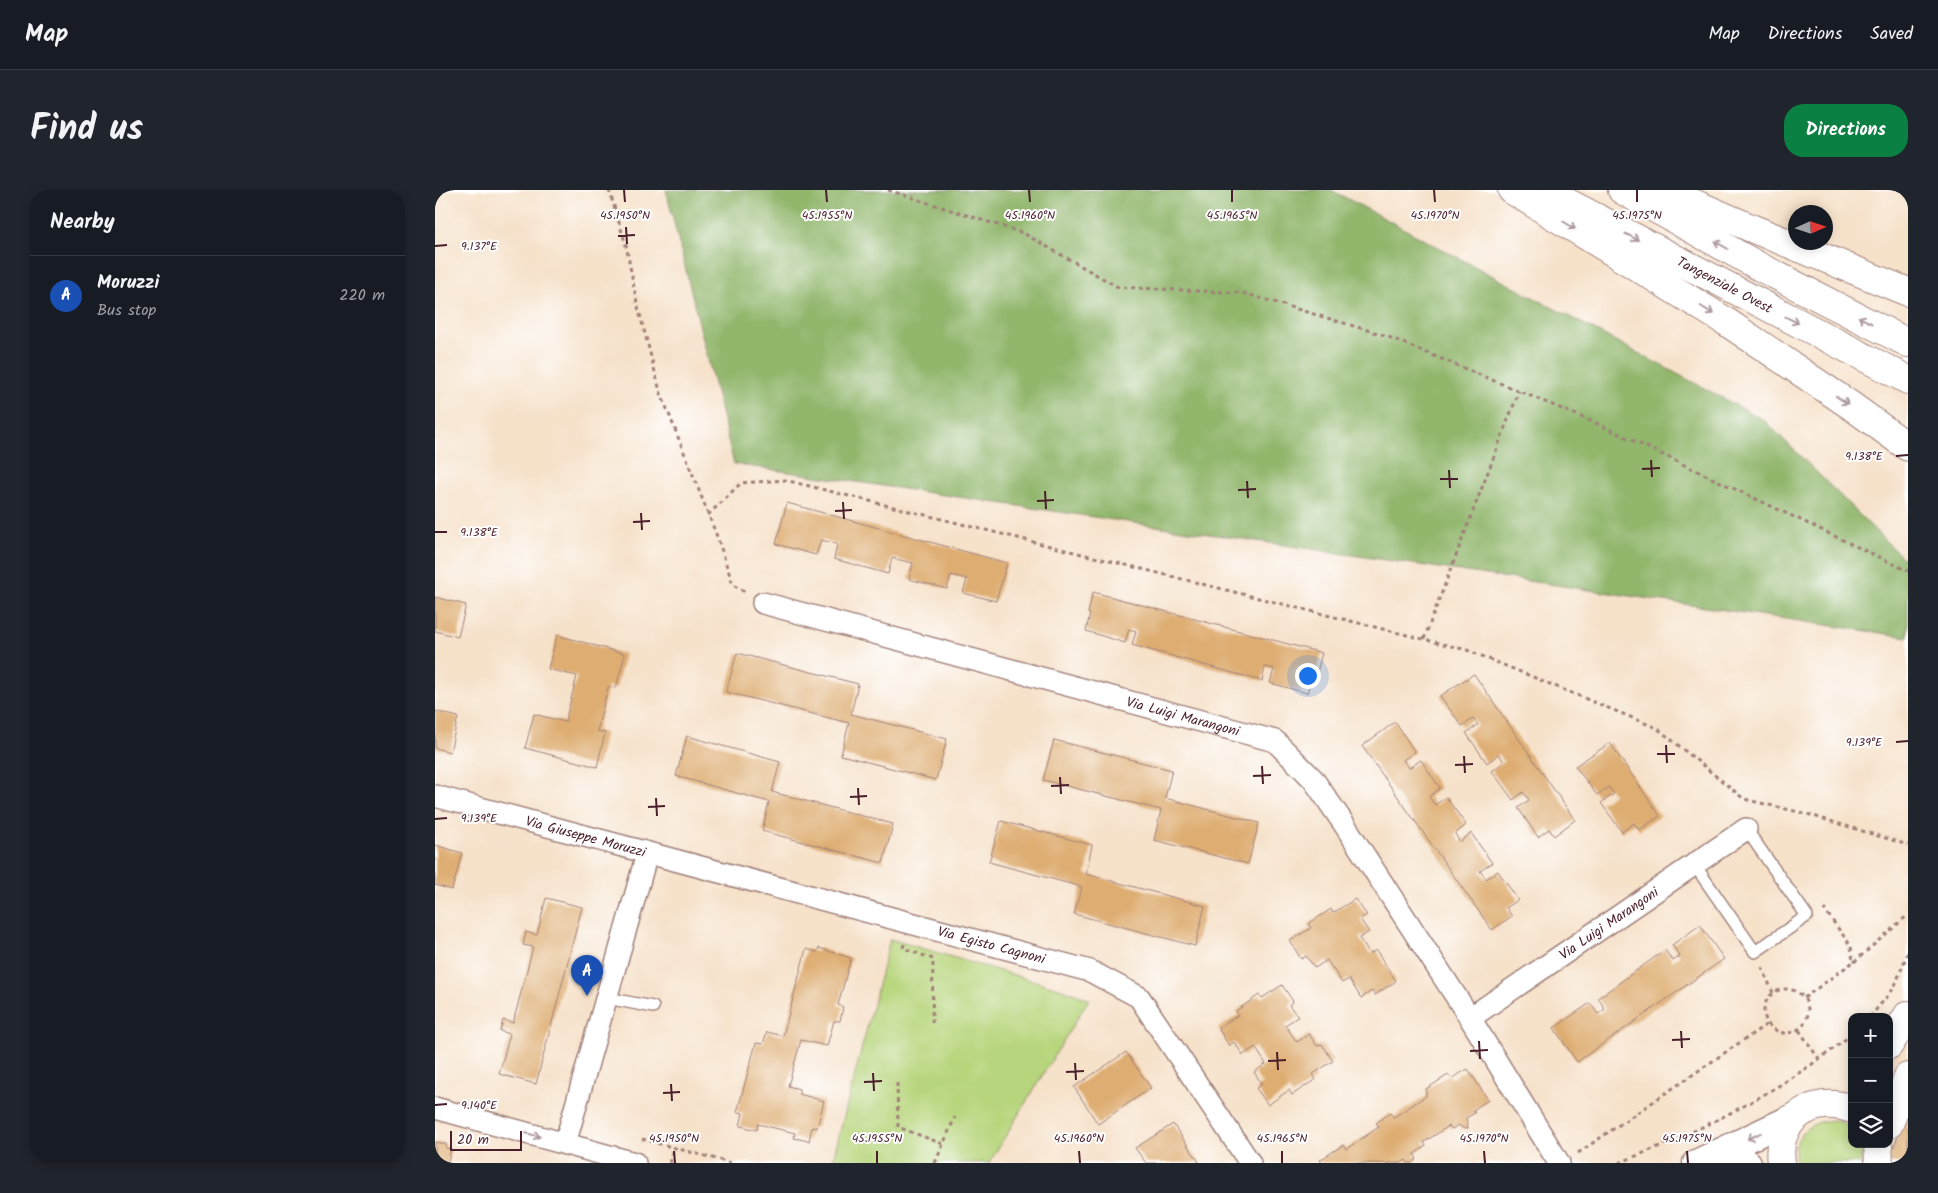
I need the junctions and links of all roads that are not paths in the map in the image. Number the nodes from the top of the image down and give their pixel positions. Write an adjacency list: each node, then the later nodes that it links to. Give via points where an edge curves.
1 (1512, 190): 8 (main road, one-way to 8, via 1725,321)
2 (1543, 190): 7 (main road, Tangenziale Ovest, one-way to 7)
3 (1622, 190): 6 (main road, one-way to 3, via 1762,268)
4 (1663, 190): 5 (main road)
5 (1908, 292)
6 (1908, 343)
7 (1908, 380)
8 (1908, 447)
9 (763, 604): 17 (street, Via Luigi Marangoni, via 1275,741 1318,787)
10 (435, 796): 12 (street, Via Giuseppe Moruzzi)
11 (1746, 829): 13 (street, Via Luigi Marangoni); 13 (lane, via 1807,916 1755,952)
12 (647, 854): 14 (street, Via Giuseppe Moruzzi); 27 (street, Via Egisto Cagnoni, via 1090,972 1139,997)
13 (1694, 864): 17 (street, Via Luigi Marangoni)
14 (607, 998): 15 (lane); 24 (street, Via Giuseppe Moruzzi)
15 (653, 1007)
16 (1908, 1014): 18 (main road)
17 (1470, 1018): 25 (street, Via Luigi Marangoni)
18 (1893, 1038)
19 (1908, 1077): 23 (main road)
20 (1848, 1102): 22 (main road, via 1810,1107)
21 (435, 1108): 24 (street, one-way to 24)
22 (1798, 1115): 28 (street, one-way to 28); 31 (main road, via 1785,1131 1779,1150)
23 (1893, 1115)
24 (565, 1144): 26 (street)
25 (1565, 1160)
26 (635, 1163)
27 (1249, 1163)
28 (1696, 1163)
29 (1735, 1163): 30 (street)
30 (1748, 1163)
31 (1781, 1163)

